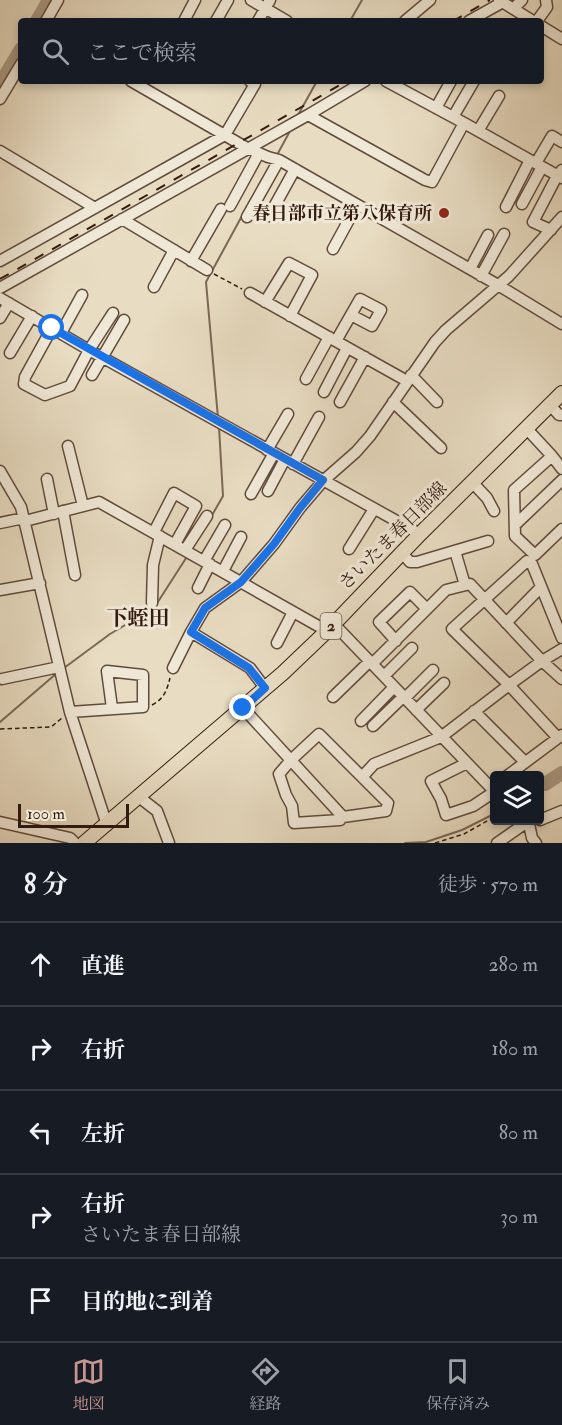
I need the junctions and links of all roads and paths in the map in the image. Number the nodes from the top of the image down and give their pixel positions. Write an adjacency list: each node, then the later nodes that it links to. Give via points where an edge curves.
1 (58, 0): 11 (street)
2 (195, 0): 12 (street)
3 (228, 0): 13 (street)
4 (251, 0): 9 (street)
5 (430, 0): 16 (street)
6 (522, 0): 10 (street)
7 (546, 0): 19 (street, via 547,7)
8 (501, 1): 10 (street); 17 (street)
9 (267, 4): 14 (street); 15 (street)
10 (513, 9): 18 (street)
11 (48, 18)
12 (186, 18)
13 (218, 18)
14 (260, 18)
15 (283, 18)
16 (409, 18)
17 (475, 18)
18 (530, 18)
19 (538, 18)
20 (544, 28): 21 (street)
21 (562, 39)
22 (18, 69): 30 (street)
23 (136, 84): 36 (street)
24 (255, 84): 36 (street)
25 (360, 84): 32 (street)
26 (392, 84): 31 (street)
27 (449, 84): 31 (street)
28 (472, 84): 33 (street)
29 (499, 96): 35 (street)
30 (0, 99)
31 (436, 108): 33 (street)
32 (308, 114): 34 (street, via 432,182); 38 (street)
33 (453, 117): 34 (street)
34 (464, 123): 35 (street)
35 (478, 131): 42 (street)
36 (225, 135): 38 (street); 48 (street)
37 (562, 142): 42 (street, via 552,136)
38 (247, 148): 40 (street); 52 (street)
39 (0, 151): 48 (street)
40 (259, 153): 41 (street); 59 (street)
41 (279, 160): 43 (street); 50 (street)
42 (536, 164): 44 (street); 45 (street); 47 (street)
43 (295, 170): 46 (street); 49 (street)
44 (560, 175): 53 (street, via 533,222)
45 (522, 204)
46 (357, 205): 56 (street); 60 (street)
47 (506, 207)
48 (95, 208): 58 (street)
49 (269, 216)
50 (247, 217)
51 (562, 218): 53 (street)
52 (122, 219): 57 (street); 65 (street)
53 (551, 230): 63 (street)
54 (504, 234): 62 (street)
55 (488, 236): 60 (street)
56 (333, 249)
57 (174, 250): 59 (street); 64 (street)
58 (0, 261)
59 (191, 261): 61 (street)
60 (470, 269): 62 (street)
61 (207, 270): 66 (path)
62 (481, 276): 63 (street)
63 (498, 285): 76 (street); 85 (street, via 435,342)
64 (154, 287)
65 (0, 288)
66 (250, 293): 69 (street)
67 (82, 295): 77 (street)
68 (4, 300): 72 (street); 74 (street)
69 (266, 302): 73 (street); 73 (street, via 289,263 312,275)
70 (113, 313): 80 (street)
71 (351, 315): 78 (street)
72 (32, 316): 77 (street); 81 (street)
73 (290, 316): 78 (street)
74 (0, 318)
75 (124, 320): 83 (street)
76 (562, 324)
77 (56, 331): 80 (street); 80 (street, via 24,384 45,395 70,386)
78 (332, 339): 79 (street); 86 (street)
79 (347, 348): 82 (street); 87 (street)
80 (89, 350): 83 (street)
81 (10, 354)
82 (365, 357): 85 (street); 89 (street)
83 (103, 358): 84 (street); 99 (street)
84 (92, 375)
85 (409, 378): 90 (street); 91 (street)
86 (306, 379)
87 (324, 392)
88 (562, 393): 92 (main road, さいたま春日部線 / 2)
89 (340, 402)
90 (393, 402): 98 (street); 105 (street, via 357,452)
91 (437, 402)
92 (550, 405): 94 (street); 96 (main road, さいたま春日部線 / 2)
93 (288, 414): 99 (street)
94 (562, 415)
95 (319, 417): 101 (street)
96 (526, 428): 100 (street); 107 (main road, さいたま春日部線 / 2)
97 (68, 446): 110 (street)
98 (441, 448)
99 (271, 451): 101 (street); 109 (street)
100 (552, 456): 102 (street); 118 (street, via 514,490)
101 (289, 461): 105 (street); 108 (street)
102 (562, 469)
103 (0, 471): 115 (street, via 21,507)
104 (47, 479): 113 (street)
105 (323, 480): 111 (street); 131 (street)
106 (562, 480): 118 (street)
107 (472, 483): 112 (street); 121 (main road, さいたま春日部線 / 2)
108 (268, 491)
109 (251, 494)
110 (83, 506): 113 (street); 120 (street, via 99,502)
111 (374, 509): 121 (street); 125 (street)
112 (494, 511)
113 (59, 512): 115 (street); 130 (street)
114 (207, 516): 124 (street)
115 (24, 520): 116 (street); 132 (street)
116 (0, 523)
117 (225, 525): 128 (street)
118 (514, 525): 119 (street, via 515,536 535,555)
119 (562, 529)
120 (157, 534): 124 (street); 124 (street, via 174,493 196,506); 138 (street)
121 (420, 534): 127 (main road, さいたま春日部線 / 2)
122 (241, 537): 129 (street)
123 (488, 541): 126 (street)
124 (180, 547): 128 (street)
125 (350, 549)
126 (455, 551): 127 (street, via 417,562 411,562); 133 (street)
127 (402, 553): 142 (main road, さいたま春日部線 / 2)
128 (207, 563): 129 (street); 135 (street)
129 (223, 572): 131 (street)
130 (75, 574)
131 (241, 582): 140 (street); 143 (street, via 205,608)
132 (40, 583): 136 (street); 151 (street)
133 (465, 585): 137 (street, via 470,584); 139 (street, via 446,591)
134 (541, 587): 137 (street, via 527,561); 141 (street); 144 (street)
135 (198, 588)
136 (0, 590)
137 (483, 600): 141 (street); 158 (street, via 452,628)
138 (152, 603)
139 (427, 609): 145 (street); 145 (street, via 410,592 379,622)
140 (293, 612): 142 (street); 146 (street)
141 (506, 623): 149 (street)
142 (330, 627): 150 (street); 160 (main road, さいたま春日部線 / 2)
143 (191, 632): 152 (street); 160 (street, via 249,668)
144 (562, 638)
145 (396, 641): 150 (street)
146 (277, 643)
147 (412, 648): 154 (street)
148 (562, 649): 149 (street)
149 (542, 661): 156 (street); 158 (street)
150 (371, 663): 154 (street); 161 (street)
151 (59, 667): 155 (street); 168 (street)
152 (173, 668): 163 (path, via 165,695 153,705)
153 (433, 670): 162 (street)
154 (384, 676): 159 (street)
155 (2, 679)
156 (562, 679)
157 (444, 682): 166 (street)
158 (509, 685): 167 (street); 172 (street)
159 (394, 687): 162 (street); 169 (street)
160 (265, 688): 165 (main road, さいたま春日部線 / 2)
161 (333, 697)
162 (404, 697): 166 (street); 170 (street)
163 (142, 707): 164 (street); 164 (street, via 143,675 107,671)
164 (112, 708): 168 (street)
165 (243, 708): 174 (street); 181 (main road, さいたま春日部線 / 2)
166 (416, 710): 173 (street)
167 (474, 711): 173 (street); 175 (street)
168 (70, 712): 171 (path, via 51,727); 187 (street)
169 (361, 722)
170 (374, 726)
171 (0, 729)
172 (560, 736): 175 (street)
173 (441, 737): 176 (street); 178 (street, via 374,764)
174 (291, 760): 178 (street, via 319,734); 183 (street); 183 (street, via 279,774 292,806 294,823 340,820)
175 (525, 762): 177 (street)
176 (467, 763): 179 (street); 180 (street, via 431,781 446,815 473,806)
177 (513, 771)
178 (362, 777): 183 (street, via 388,803 386,811)
179 (490, 785)
180 (490, 792)
181 (139, 796): 187 (main road, さいたま春日部線 / 2); 193 (street, via 157,811)
182 (562, 811): 184 (street)
183 (341, 816)
184 (544, 817)
185 (490, 820): 194 (path, via 464,834)
186 (0, 822): 191 (street, via 70,838)
187 (107, 825): 192 (main road, さいたま春日部線 / 2)
188 (525, 825): 195 (street)
189 (530, 825): 190 (street)
190 (532, 841)
191 (75, 843)
192 (84, 843)
193 (170, 843)
194 (435, 843)
195 (497, 843)

